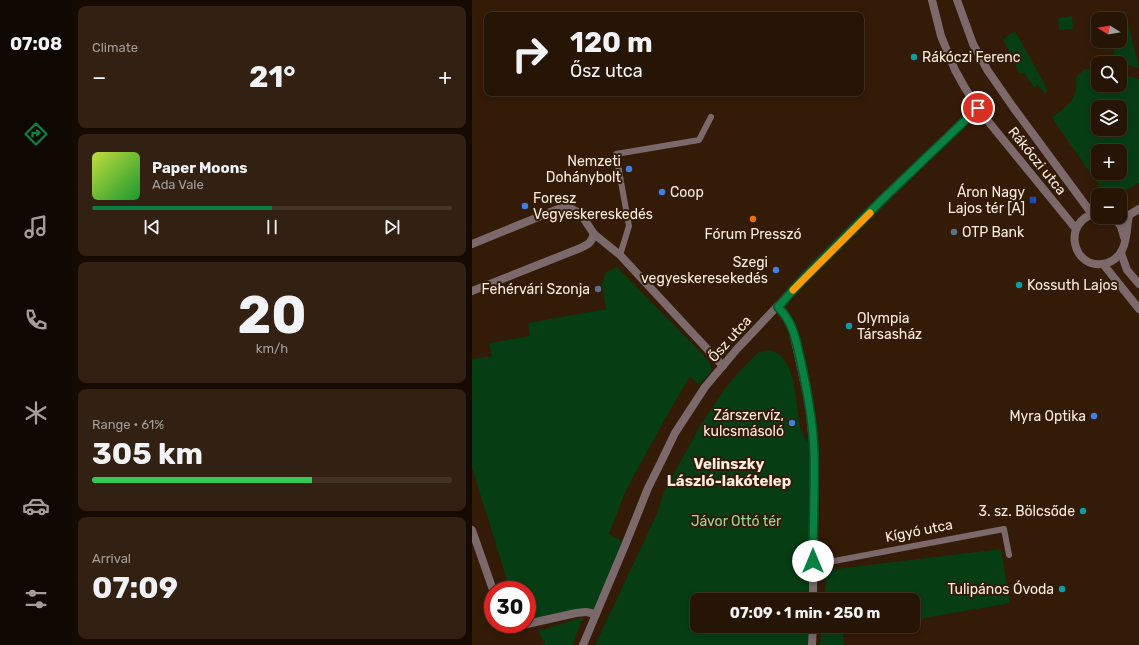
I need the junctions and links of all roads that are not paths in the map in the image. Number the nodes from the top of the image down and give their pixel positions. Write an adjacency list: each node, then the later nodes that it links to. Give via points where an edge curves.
1 (932, 0): 3 (street, Rákóczi utca, via 947,53)
2 (957, 0): 5 (street, Rákóczi utca, via 973,44 988,72)
3 (978, 108): 10 (street, Rákóczi utca); 19 (street, Ősz utca, via 888,194)
4 (711, 117): 15 (lane, via 699,140 616,154 629,226)
5 (1091, 209)
6 (1139, 209): 7 (street)
7 (1129, 215): 12 (street)
8 (1091, 216): 10 (street, Rákóczi utca, via 1080,222)
9 (1119, 224): 12 (street)
10 (1076, 228): 16 (street, via 1075,246 1079,254 1094,264)
11 (594, 234): 13 (street, via 580,213 564,208); 15 (street); 18 (street, via 590,244)
12 (1125, 240): 14 (street)
13 (472, 244)
14 (1120, 253): 16 (street, via 1110,262); 17 (street, via 1127,270)
15 (620, 255): 21 (street)
16 (1103, 264): 20 (street)
17 (1139, 284)
18 (472, 291)
19 (778, 307): 21 (street, Ősz utca); 24 (street, via 792,327 810,404 814,452)
20 (1139, 309)
21 (723, 366): 27 (street, Ősz utca, via 705,387 675,433 648,488)
22 (472, 530): 25 (street)
23 (1009, 556): 24 (lane, Kígyó utca, via 1004,529)
24 (813, 565): 26 (street)
25 (490, 581)
26 (813, 593)
27 (596, 614): 28 (street, via 576,613); 30 (street, Ősz utca)
28 (536, 622)
29 (813, 633): 31 (street)
30 (584, 645)
31 (812, 645)

